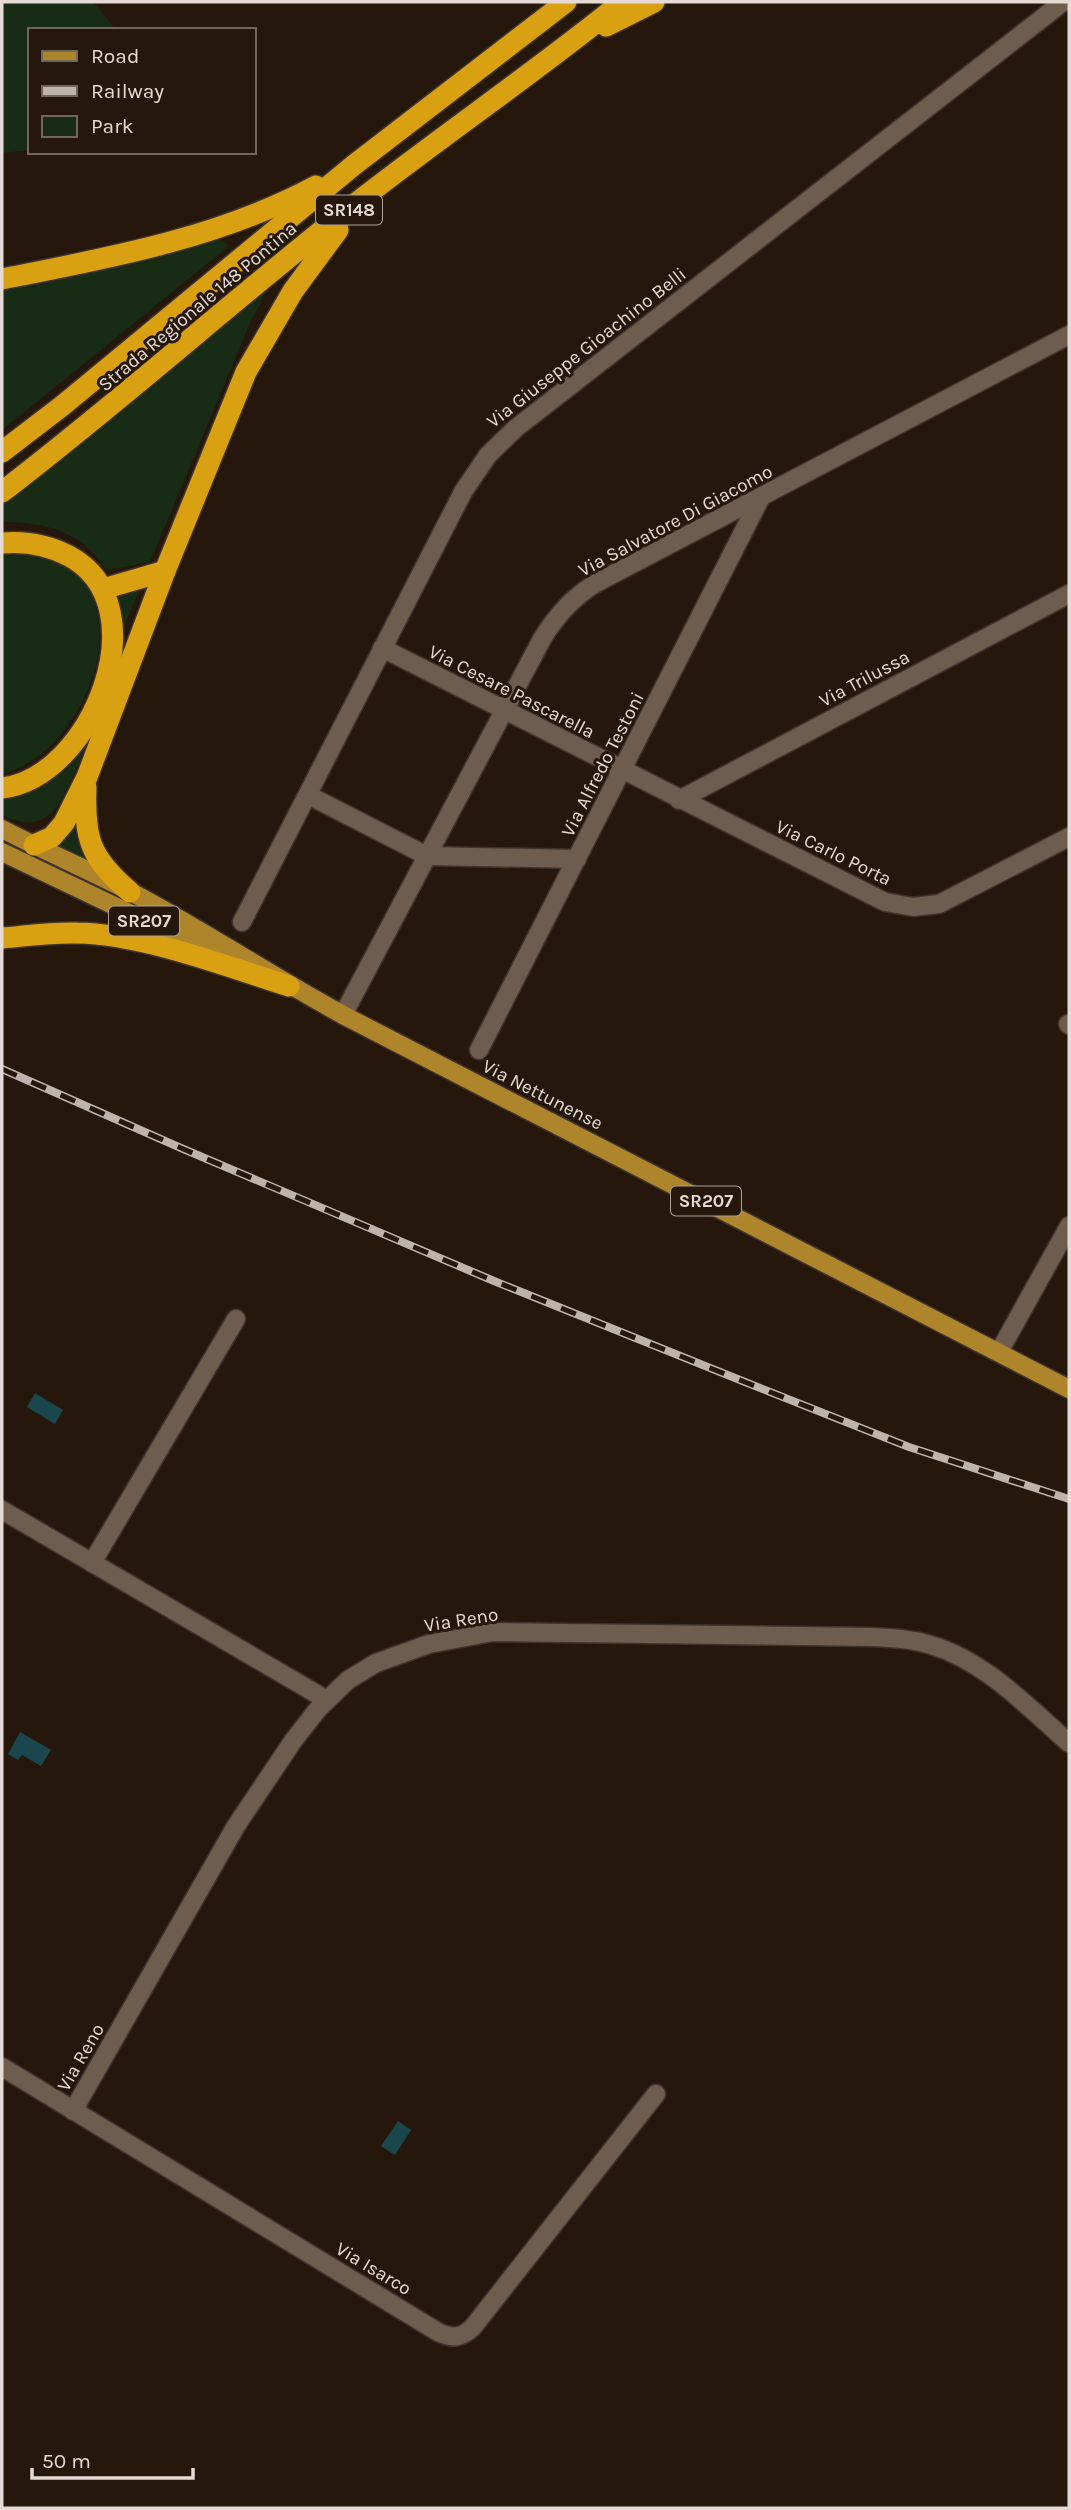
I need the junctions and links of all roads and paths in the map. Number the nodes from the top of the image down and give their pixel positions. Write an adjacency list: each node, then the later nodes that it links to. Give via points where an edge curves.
1 (557, 2): 6 (highway)
2 (566, 2): 6 (highway, Strada Regionale 148 Pontina / SR148)
3 (622, 2): 7 (highway, Strada Regionale 148 Pontina / SR148)
4 (654, 2): 7 (highway)
5 (1063, 2): 19 (street, Via Giuseppe Gioachino Belli, via 502,439 463,492)
6 (539, 23): 8 (highway, Strada Regionale 148 Pontina / SR148)
7 (570, 44): 9 (highway, Strada Regionale 148 Pontina / SR148)
8 (354, 165): 10 (highway, via 262,212 219,228); 12 (highway, Strada Regionale 148 Pontina / SR148)
9 (363, 198): 13 (highway, Strada Regionale 148 Pontina / SR148); 16 (highway, via 307,271 257,350)
10 (2, 279)
11 (1069, 335): 14 (street, Via Salvatore Di Giacomo)
12 (2, 452)
13 (2, 492)
14 (761, 497): 20 (street, Via Salvatore Di Giacomo, via 578,596 547,630); 21 (street, Via Alfredo Testoni)
15 (2, 543): 17 (highway, via 32,544 61,552 92,572)
16 (165, 571): 17 (highway); 22 (highway)
17 (103, 589): 23 (highway, via 112,621 112,650 89,719 53,764 24,782)
18 (1069, 594): 25 (street, Via Trilussa)
19 (382, 648): 20 (street, Via Cesare Pascarella); 24 (street, Via Giuseppe Gioachino Belli)
20 (505, 709): 21 (street, Via Cesare Pascarella); 31 (street, Via Salvatore Di Giacomo)
21 (623, 771): 25 (street, Via Carlo Porta); 32 (street, Via Alfredo Testoni)
22 (87, 777): 29 (highway, via 64,823); 33 (highway, via 86,816 93,849 104,868)
23 (2, 788)
24 (308, 795): 31 (street); 34 (street, Via Giuseppe Gioachino Belli)
25 (679, 800): 27 (street, Via Carlo Porta, via 879,899 913,907 946,901)
26 (2, 829): 29 (main road, Via Nettunense / SR207)
27 (1069, 837)
28 (2, 840): 29 (main road)
29 (34, 845): 33 (main road, Via Nettunense / SR207)
30 (2, 852): 36 (main road, SR207)
31 (427, 856): 32 (street); 37 (street, Via Salvatore Di Giacomo)
32 (576, 859): 38 (street, Via Alfredo Testoni)
33 (130, 892): 36 (main road, Via Nettunense / SR207)
34 (242, 922)
35 (2, 938): 36 (highway, via 69,933 118,937)
36 (289, 986): 37 (main road, Via Nettunense / SR207)
37 (343, 1015): 41 (main road, Via Nettunense / SR207)
38 (479, 1050)
39 (1069, 1226): 41 (street)
40 (236, 1320): 44 (street)
41 (999, 1352): 42 (main road, Via Nettunense / SR207)
42 (1069, 1389)
43 (2, 1510): 44 (street)
44 (92, 1563): 45 (street)
45 (327, 1700): 46 (street, Via Reno, via 348,1680 383,1660 482,1633 872,1637 932,1645 964,1659 1010,1691); 49 (street, Via Reno, via 293,1741 236,1826)
46 (1069, 1743)
47 (2, 2067): 49 (street, Via Isarco)
48 (656, 2094): 49 (street, Via Isarco, via 473,2327 453,2337)
49 (73, 2111)

